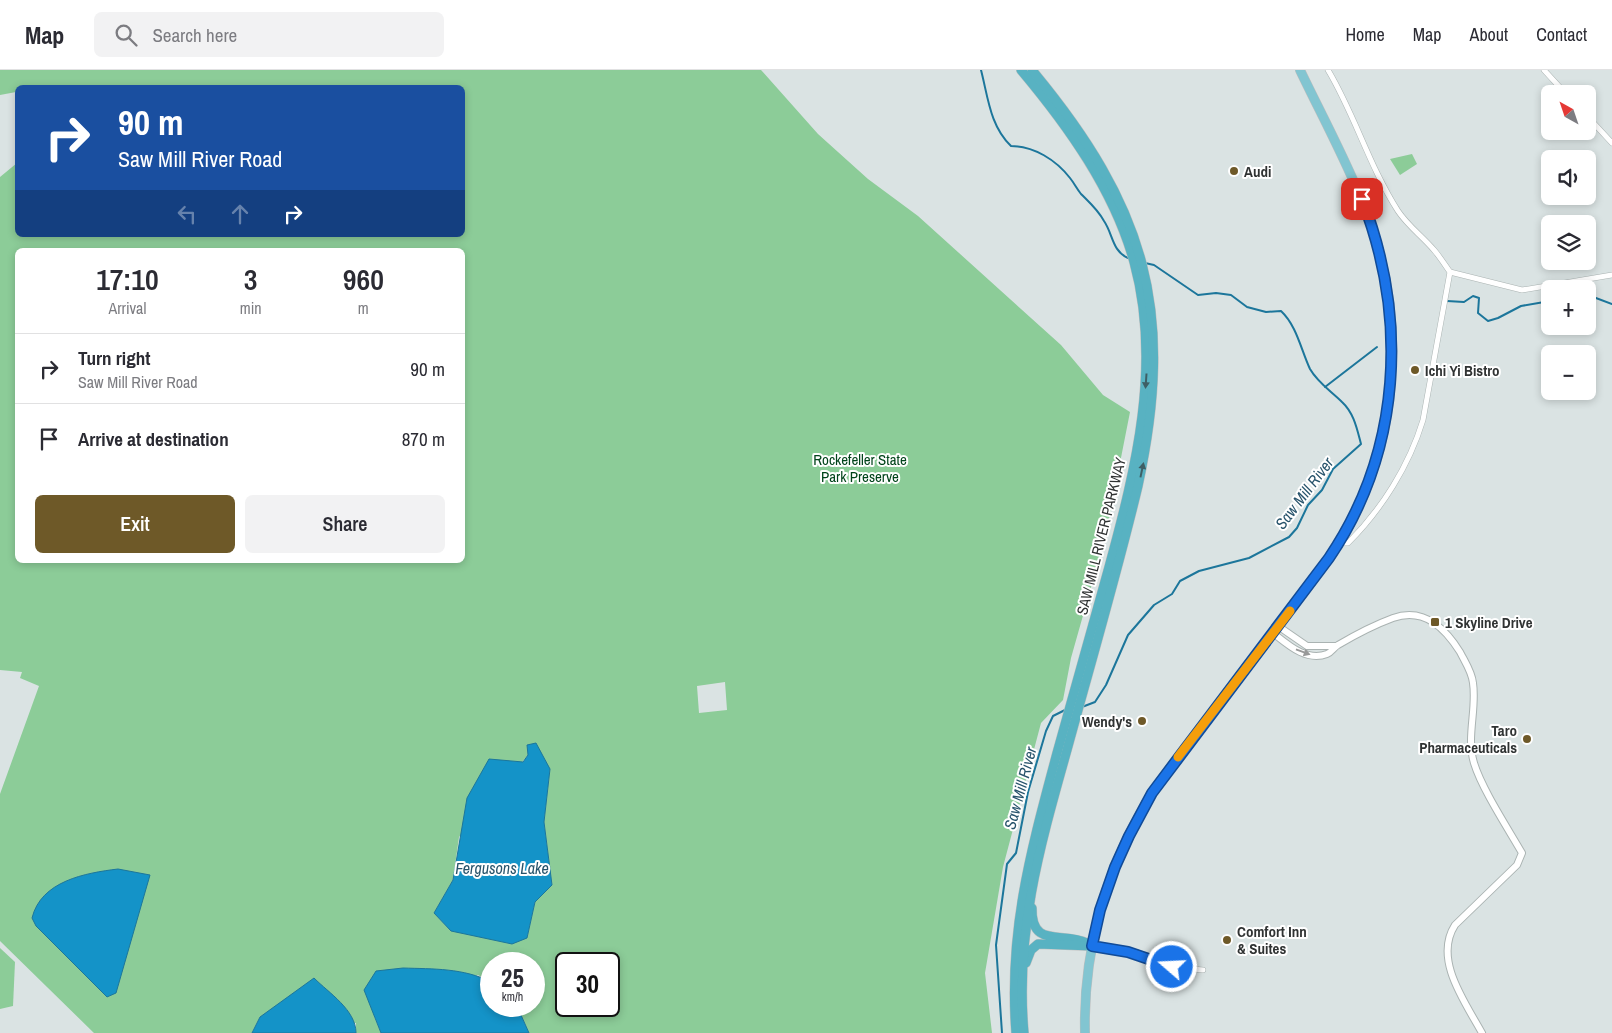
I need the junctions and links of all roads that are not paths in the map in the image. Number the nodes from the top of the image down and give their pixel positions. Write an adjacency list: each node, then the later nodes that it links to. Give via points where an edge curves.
1 (1022, 70): 9 (highway, SAW MILL RIVER PARKWAY, via 1096,173)
2 (1032, 70): 9 (highway, SAW MILL RIVER PARKWAY, via 1102,169 1124,210)
3 (1300, 70): 12 (main road, via 1369,218 1382,264 1391,322 1391,386 1383,437 1368,485)
4 (1328, 70): 10 (street, via 1382,183 1410,226 1436,252)
5 (1544, 70): 6 (street)
6 (1558, 85)
7 (1596, 126): 8 (street)
8 (1612, 144)
9 (1138, 260): 14 (highway, SAW MILL RIVER PARKWAY, via 1151,300 1155,347 1147,440 1133,509)
10 (1450, 272): 11 (street, via 1522,290); 12 (street, via 1416,443 1396,483 1375,512 1348,543)
11 (1612, 275)
12 (1339, 543): 13 (main road)
13 (1276, 629): 16 (main road, via 1146,804 1115,867); 22 (street, via 1308,646 1336,646 1397,617 1419,616 1436,622 1444,629 1471,674 1474,687 1474,762 1522,853 1517,865 1454,925 1449,934 1447,950 1451,970)
14 (1074, 709): 15 (highway, SAW MILL RIVER PARKWAY); 19 (highway, SAW MILL RIVER PARKWAY, via 1029,856 1020,902 1014,971)
15 (1032, 880): 16 (highway, via 1032,920 1037,930 1045,936 1078,940); 18 (highway, SAW MILL RIVER PARKWAY, via 1024,933)
16 (1092, 946): 17 (street, via 1128,952 1172,967); 18 (highway, via 1036,945 1027,957); 21 (main road, via 1086,986)
17 (1202, 970)
18 (1022, 996): 20 (highway, SAW MILL RIVER PARKWAY)
19 (1016, 1033)
20 (1024, 1033)
21 (1085, 1033)
22 (1482, 1033)

